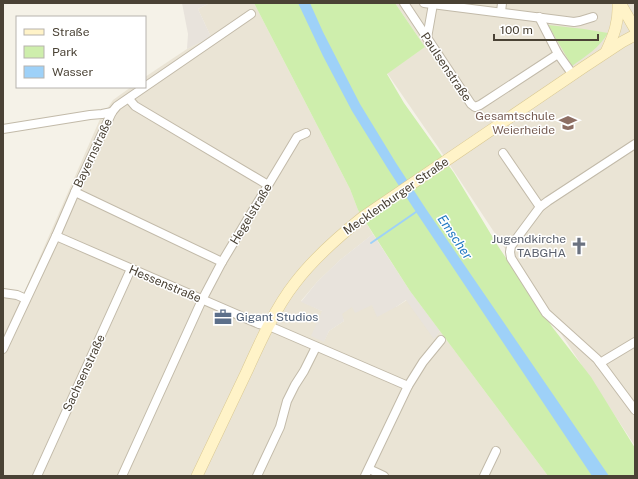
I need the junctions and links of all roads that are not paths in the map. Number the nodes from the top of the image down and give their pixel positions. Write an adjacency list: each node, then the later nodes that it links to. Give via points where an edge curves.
1 (404, 3): 13 (street, Paulsenstraße)
2 (424, 3): 5 (street)
3 (502, 3): 6 (street)
4 (620, 3): 7 (street); 11 (street); 14 (street, via 616,30)
5 (433, 4): 6 (street); 13 (street)
6 (501, 12): 9 (street)
7 (635, 12)
8 (252, 14): 17 (street, Bayernstraße)
9 (539, 17): 10 (street, via 574,22); 15 (street)
10 (593, 17)
11 (635, 29)
12 (635, 35): 14 (street, Mecklenburger Straße)
13 (427, 38): 15 (street, Paulsenstraße, via 475,107)
14 (606, 52): 16 (street, Mecklenburger Straße)
15 (558, 54): 16 (street)
16 (572, 75): 34 (street, Mecklenburger Straße, via 383,203 338,237 295,283)
17 (146, 87)
18 (145, 88): 19 (street, Bayernstraße)
19 (129, 99): 20 (street, Bayernstraße); 25 (street, via 135,106)
20 (112, 112): 21 (street); 26 (street, Bayernstraße)
21 (3, 129)
22 (306, 133): 25 (street, Hegelstraße, via 297,137)
23 (635, 144): 27 (street)
24 (504, 153): 27 (street)
25 (268, 185): 29 (street, Hegelstraße)
26 (75, 192): 28 (street, Bayernstraße); 29 (street)
27 (540, 207): 39 (street, via 511,246 511,258 546,313)
28 (56, 236): 30 (street, Hessenstraße); 32 (street, Bayernstraße)
29 (222, 262): 33 (street, Hegelstraße)
30 (131, 269): 33 (street, Hessenstraße); 44 (street, Sachsenstraße)
31 (3, 293): 32 (street)
32 (26, 299): 38 (street, Bayernstraße)
33 (202, 300): 34 (street, Hessenstraße); 45 (street, Hegelstraße)
34 (269, 326): 37 (street, Hessenstraße); 46 (street, Mecklenburger Straße)
35 (441, 340): 40 (street)
36 (635, 342): 39 (street)
37 (316, 347): 40 (street, Hessenstraße); 47 (street, via 287,401 280,427)
38 (3, 349)
39 (600, 364): 41 (street)
40 (408, 386): 43 (street)
41 (635, 410)
42 (496, 451): 49 (street)
43 (367, 472): 48 (street)
44 (37, 476)
45 (122, 476)
46 (198, 476)
47 (258, 476)
48 (384, 476)
49 (484, 476)

